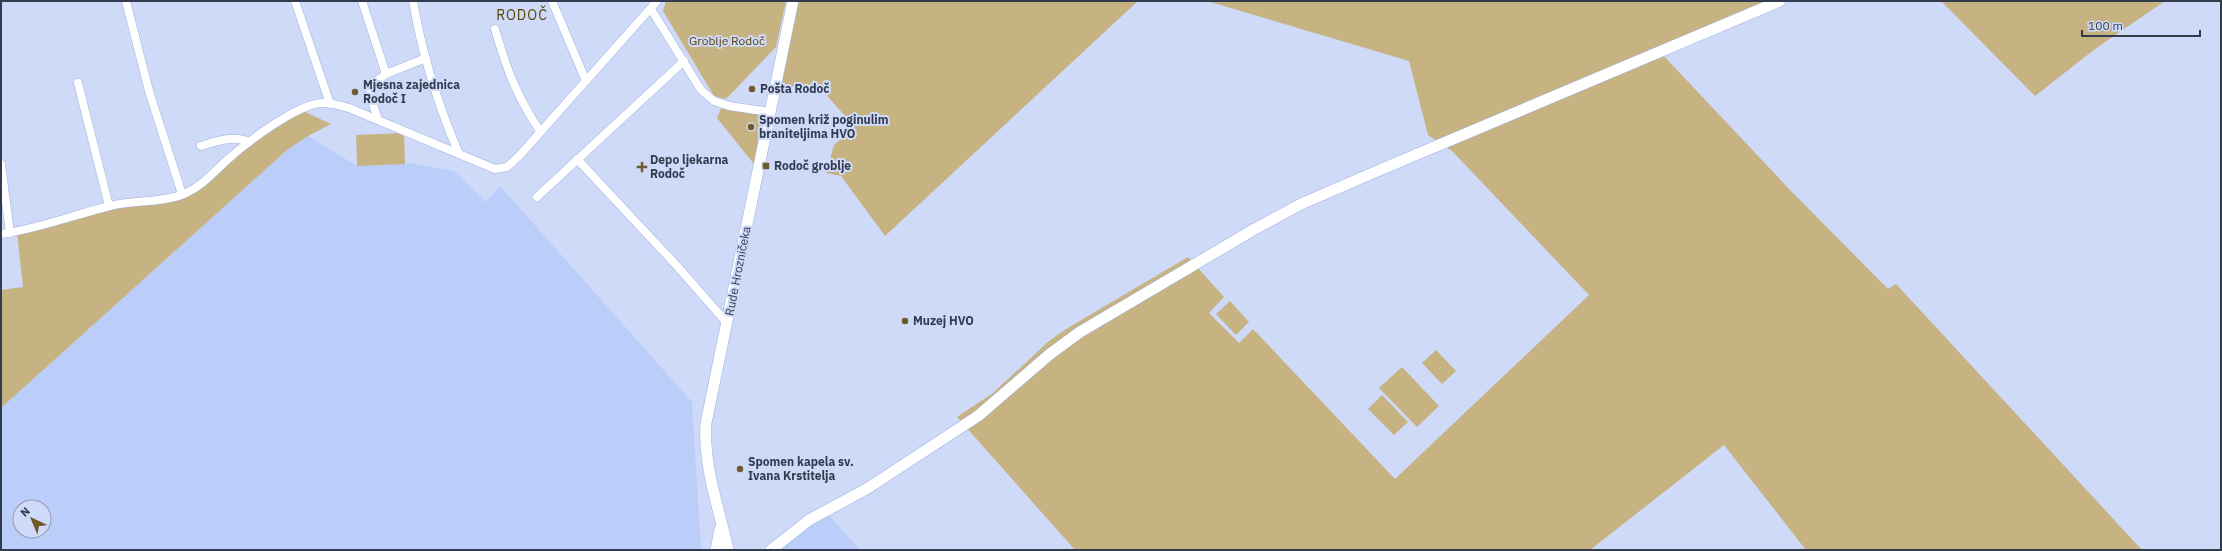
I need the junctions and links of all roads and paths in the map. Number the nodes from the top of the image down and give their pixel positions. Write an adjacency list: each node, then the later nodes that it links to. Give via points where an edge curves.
1 (126, 1): 25 (street, via 149,91)
2 (295, 1): 16 (street)
3 (362, 1): 13 (street)
4 (413, 1): 11 (street)
5 (552, 1): 14 (street)
6 (657, 1): 9 (street)
7 (793, 1): 17 (street, Rude Hrozničeka)
8 (1780, 1): 34 (street, via 1382,168 1301,204 1253,230 1080,332 1050,354 978,416 868,488 809,520)
9 (651, 9): 12 (street); 14 (street)
10 (495, 29): 19 (street, via 507,72 524,107)
11 (426, 58): 13 (street); 22 (street, via 438,103)
12 (684, 61): 17 (street, via 701,90 714,100 729,106); 23 (street)
13 (386, 74): 18 (street, via 375,81 370,89)
14 (586, 81): 19 (street)
15 (78, 83): 27 (street)
16 (330, 104): 18 (street); 20 (street, via 313,104 301,109)
17 (770, 112): 30 (street, Rude Hrozničeka)
18 (378, 119): 22 (street)
19 (540, 131): 22 (street, via 512,163 500,169)
20 (249, 142): 21 (street, via 242,138); 25 (street, via 206,181)
21 (202, 146)
22 (459, 154)
23 (578, 159): 26 (street); 30 (street)
24 (1, 164): 28 (street)
25 (182, 194): 27 (street, via 170,198)
26 (537, 197)
27 (109, 206): 28 (street)
28 (10, 233): 29 (street)
29 (1, 234)
30 (728, 323): 31 (street, Rude Hrozničeka, via 706,423 705,440)
31 (720, 517): 32 (street, Rude Hrozničeka); 33 (street, via 721,533)
32 (727, 546)
33 (716, 550)
34 (771, 550)

